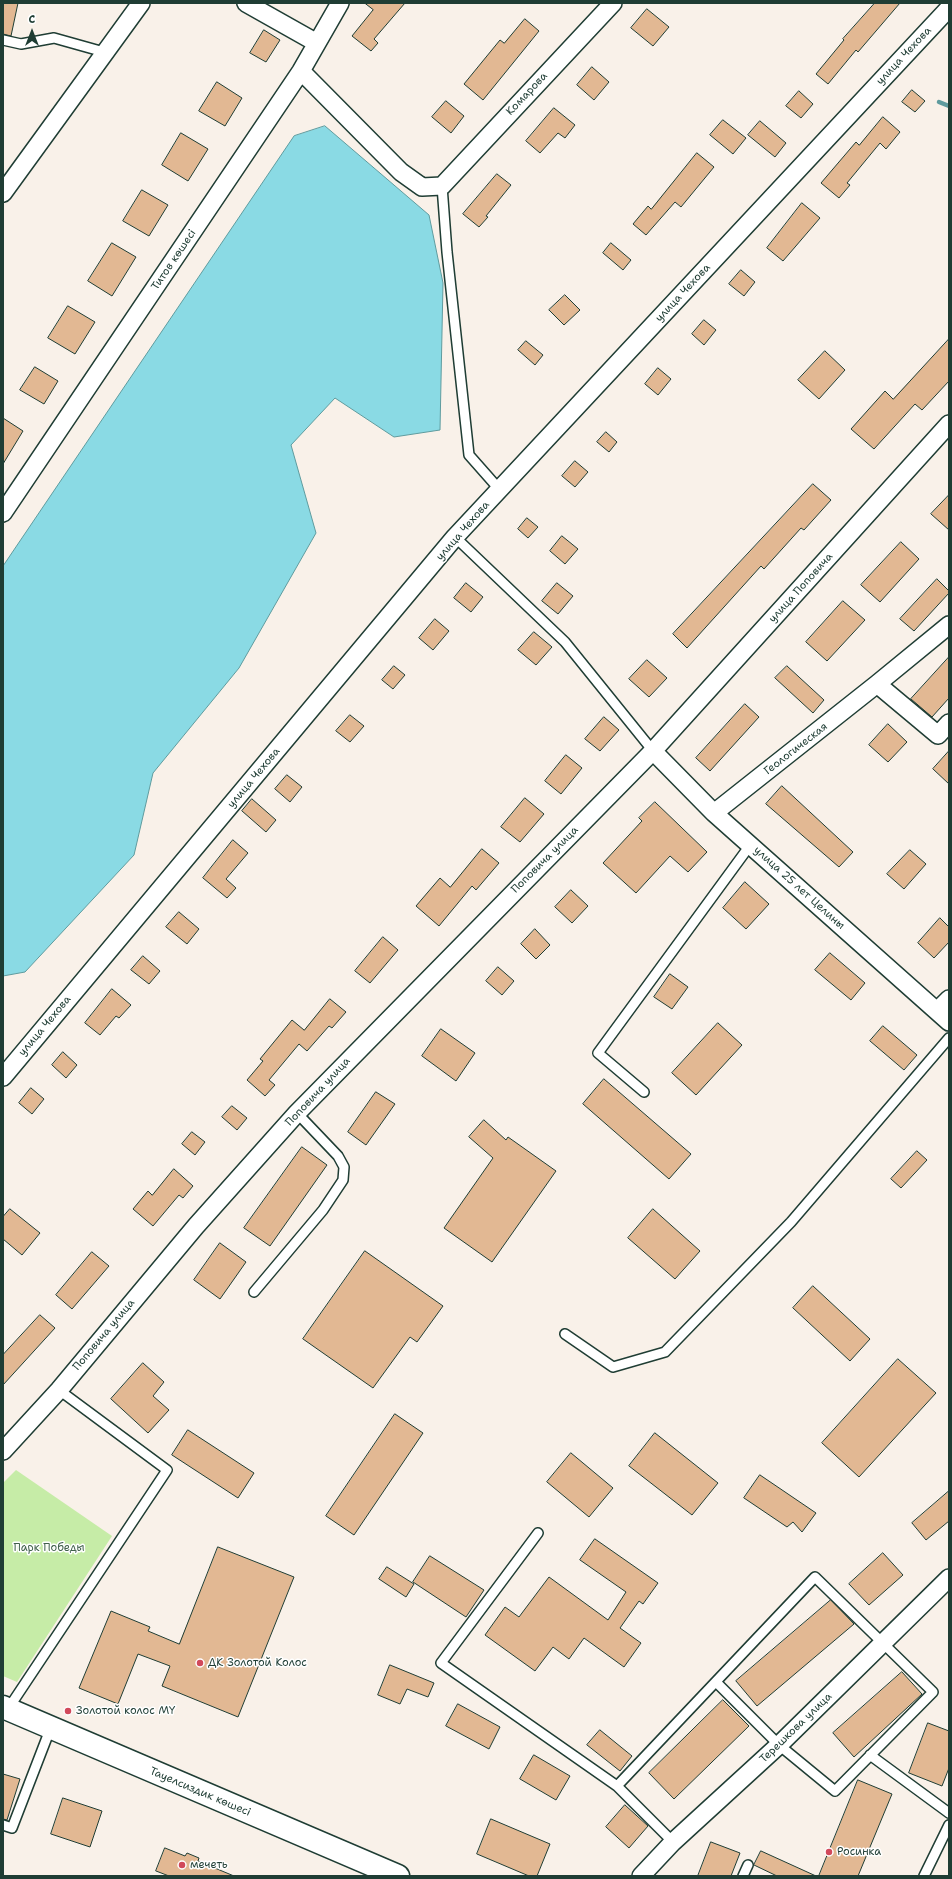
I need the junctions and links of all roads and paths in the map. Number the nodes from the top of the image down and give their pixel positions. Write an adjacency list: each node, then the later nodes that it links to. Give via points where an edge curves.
1 (141, 3): 8 (street)
2 (246, 3): 7 (street)
3 (340, 3): 7 (street, Титов көшесі)
4 (613, 3): 10 (street, Комарова)
5 (949, 8): 13 (street, улица Чехова)
6 (3, 40): 8 (lane, via 21,44 54,38)
7 (317, 43): 9 (street, Титов көшесі)
8 (104, 52): 11 (street)
9 (301, 71): 10 (street, via 401,172 422,187); 14 (street, Титов көшесі)
10 (442, 186): 13 (lane, via 469,455)
11 (3, 193)
12 (949, 424): 19 (street, улица Поповича)
13 (499, 489): 15 (street, улица Чехова)
14 (3, 513)
15 (455, 537): 19 (lane, via 565,642); 25 (street, улица Чехова)
16 (949, 625): 17 (street, Геологическая)
17 (877, 684): 18 (street, via 938,735); 20 (street, Геологическая)
18 (949, 723)
19 (653, 751): 20 (street, улица 25 лет Целины); 27 (street, Поповича улица)
20 (714, 813): 21 (street, улица 25 лет Целины)
21 (751, 844): 23 (street, улица 25 лет Целины); 26 (lane, via 598,1053)
22 (949, 999): 23 (street)
23 (943, 1017)
24 (949, 1038): 29 (lane, via 792,1222 665,1352 613,1367)
25 (3, 1077)
26 (644, 1092)
27 (297, 1113): 28 (lane, via 338,1156 344,1167 343,1180 323,1210); 30 (street, Поповича улица, via 196,1226)
28 (254, 1292)
29 (565, 1334)
30 (59, 1390): 31 (street, Поповича улица); 36 (lane, via 167,1470)
31 (3, 1451)
32 (538, 1532): 40 (lane, via 441,1663)
33 (949, 1578): 34 (street, Терешкова улица)
34 (882, 1642): 35 (lane, via 815,1577); 38 (street, Терешкова улица); 39 (lane, via 933,1692)
35 (716, 1682): 38 (lane); 40 (lane)
36 (5, 1708): 37 (street, Тауелсиздик көшесі)
37 (51, 1728): 42 (lane, via 12,1828); 46 (street, Тауелсиздик көшесі)
38 (779, 1745): 39 (lane, via 835,1790); 44 (street, Терешкова улица)
39 (870, 1755): 41 (lane)
40 (617, 1786): 44 (lane)
41 (949, 1813)
42 (3, 1825)
43 (949, 1826): 49 (lane)
44 (673, 1842): 47 (street, Терешкова улица)
45 (748, 1865): 48 (lane)
46 (398, 1876)
47 (641, 1876)
48 (743, 1876)
49 (924, 1876)

